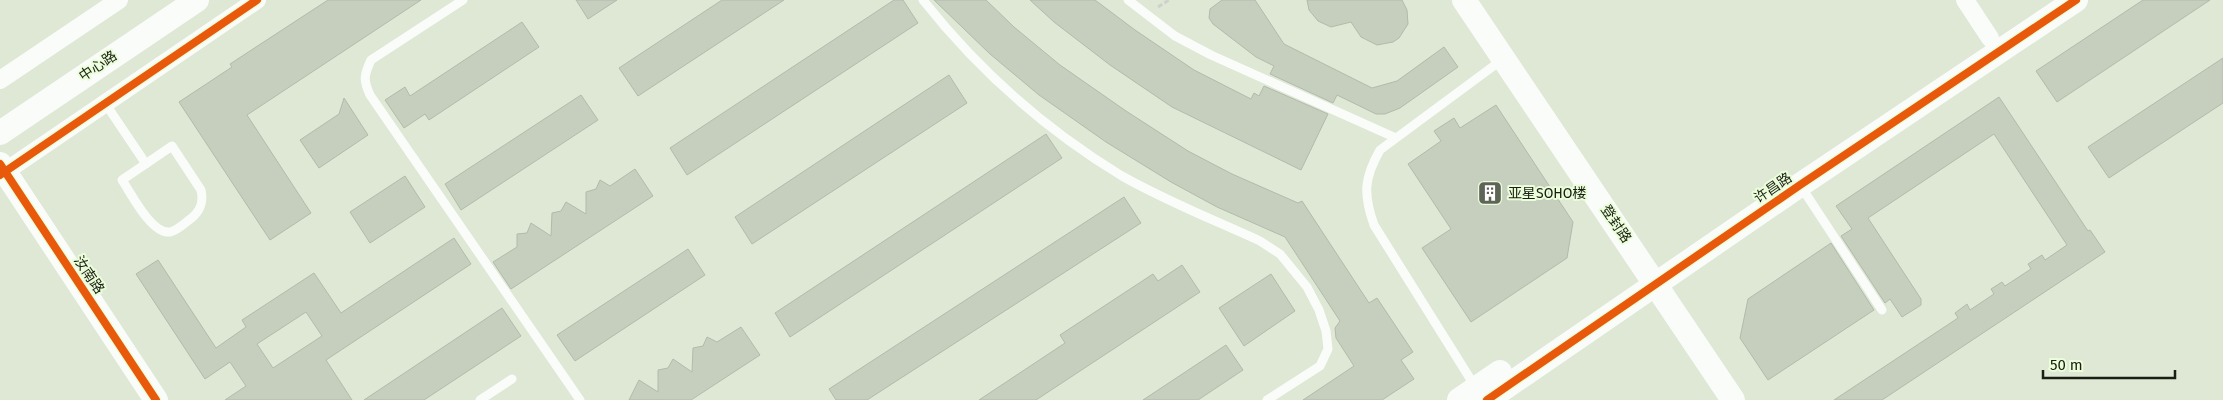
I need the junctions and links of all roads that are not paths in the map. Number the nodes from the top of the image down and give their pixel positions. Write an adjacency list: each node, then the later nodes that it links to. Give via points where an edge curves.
1 (119, 0): 13 (street)
2 (196, 0): 15 (street, 中心路)
3 (257, 0): 14 (street)
4 (463, 0): 26 (lane, via 371,60 364,83)
5 (923, 0): 27 (lane, via 993,79 1073,144 1124,177 1260,241 1280,254 1295,270 1319,310 1328,350 1320,366)
6 (1128, 0): 16 (lane, via 1175,36 1210,55)
7 (1464, 0): 12 (street, 登封路)
8 (1965, 0): 11 (street)
9 (2047, 0): 11 (street, 许昌路)
10 (2076, 0): 19 (street, 许昌路)
11 (1990, 38): 20 (street, 许昌路)
12 (1504, 58): 16 (lane); 20 (street, 登封路)
13 (0, 80)
14 (105, 103): 17 (lane); 18 (street)
15 (0, 132)
16 (1396, 138): 23 (lane, via 1380,150 1369,169 1366,204 1374,225)
17 (146, 164): 17 (lane, via 172,146 202,190 203,198 196,215 172,232 151,224 122,180)
18 (2, 170): 24 (street, 汝南路)
19 (1800, 185): 20 (street, 许昌路); 21 (lane)
20 (1652, 277): 23 (street, 许昌路); 28 (street, 登封路)
21 (1882, 310)
22 (512, 379): 25 (lane)
23 (1474, 396)
24 (156, 400)
25 (480, 400)
26 (580, 400)
27 (1267, 400)
28 (1733, 400)

